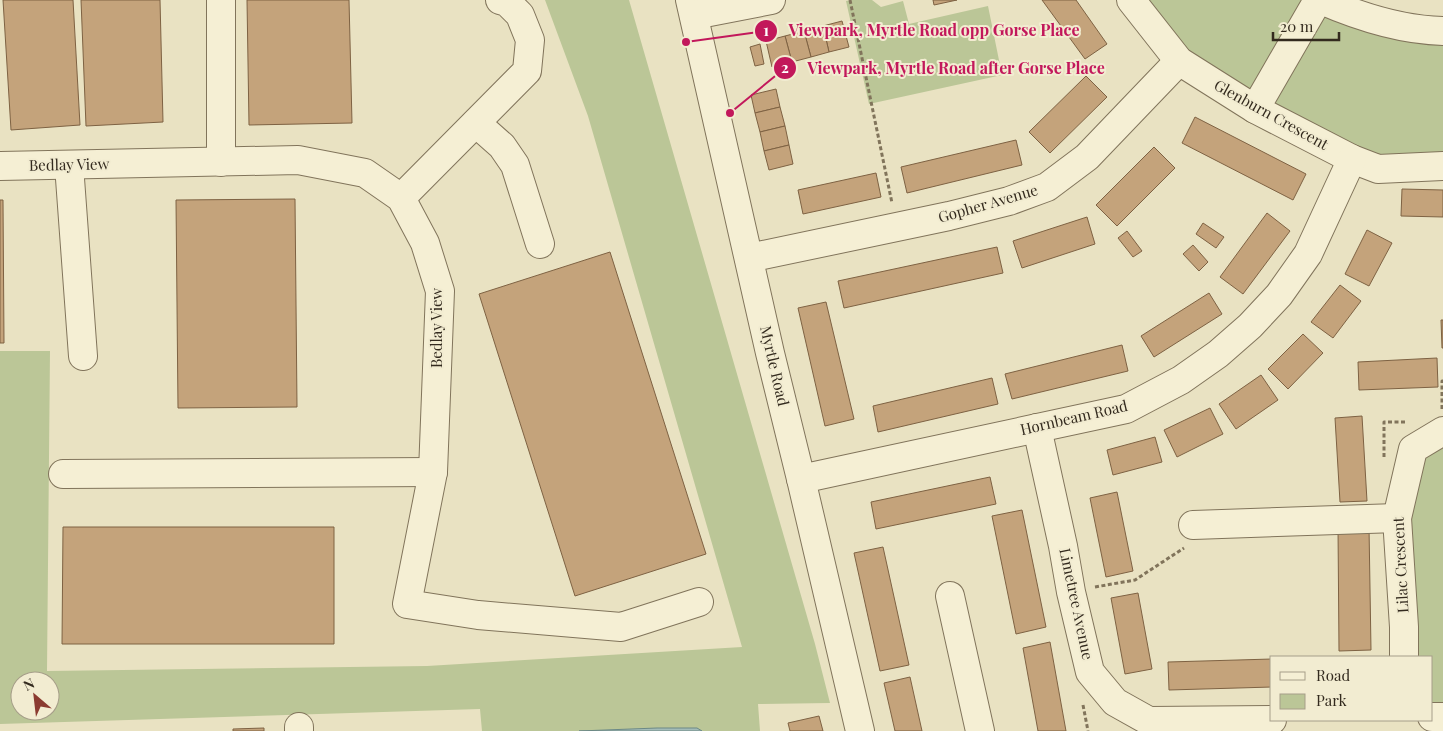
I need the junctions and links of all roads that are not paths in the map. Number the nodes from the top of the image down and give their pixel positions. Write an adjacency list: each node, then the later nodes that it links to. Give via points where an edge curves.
1 (221, 0): 12 (street)
2 (771, 0): 5 (street)
3 (1130, 0): 8 (street, Glenburn Crescent)
4 (1320, 0): 7 (street, via 1375,21); 9 (street)
5 (692, 7): 18 (street, Myrtle Road)
6 (510, 8): 10 (street, via 530,40 527,71)
7 (1443, 31)
8 (1179, 62): 9 (street, Glenburn Crescent); 18 (street, Gopher Avenue, via 1087,157 1048,187 949,216)
9 (1255, 109): 11 (street, Glenburn Crescent)
10 (476, 123): 16 (street); 17 (street, via 502,146 516,165)
11 (1352, 159): 15 (street, Glenburn Crescent, via 1378,169); 21 (street, Hornbeam Road, via 1308,254 1280,295 1218,354 1181,380 1126,409)
12 (221, 162): 13 (street, Bedlay View); 16 (street, Bedlay View, via 298,160 365,173)
13 (69, 164): 14 (street, Bedlay View); 19 (street)
14 (0, 166)
15 (1443, 166)
16 (401, 198): 22 (street, Bedlay View, via 425,243 440,291)
17 (540, 244)
18 (749, 258): 24 (street, Myrtle Road)
19 (83, 356)
20 (1442, 423): 25 (street, Lilac Crescent, via 1413,449)
21 (1037, 428): 24 (street, Hornbeam Road); 30 (street, Limetree Avenue, via 1090,672 1115,702 1149,721)
22 (433, 472): 23 (street); 28 (street, Bedlay View, via 407,604 478,615 621,627)
23 (62, 474)
24 (801, 478): 31 (street, Myrtle Road)
25 (1397, 518): 26 (street); 29 (street, Lilac Crescent)
26 (1200, 525)
27 (950, 596): 32 (street)
28 (699, 602)
29 (1404, 656)
30 (1270, 720)
31 (860, 731)
32 (980, 731)

